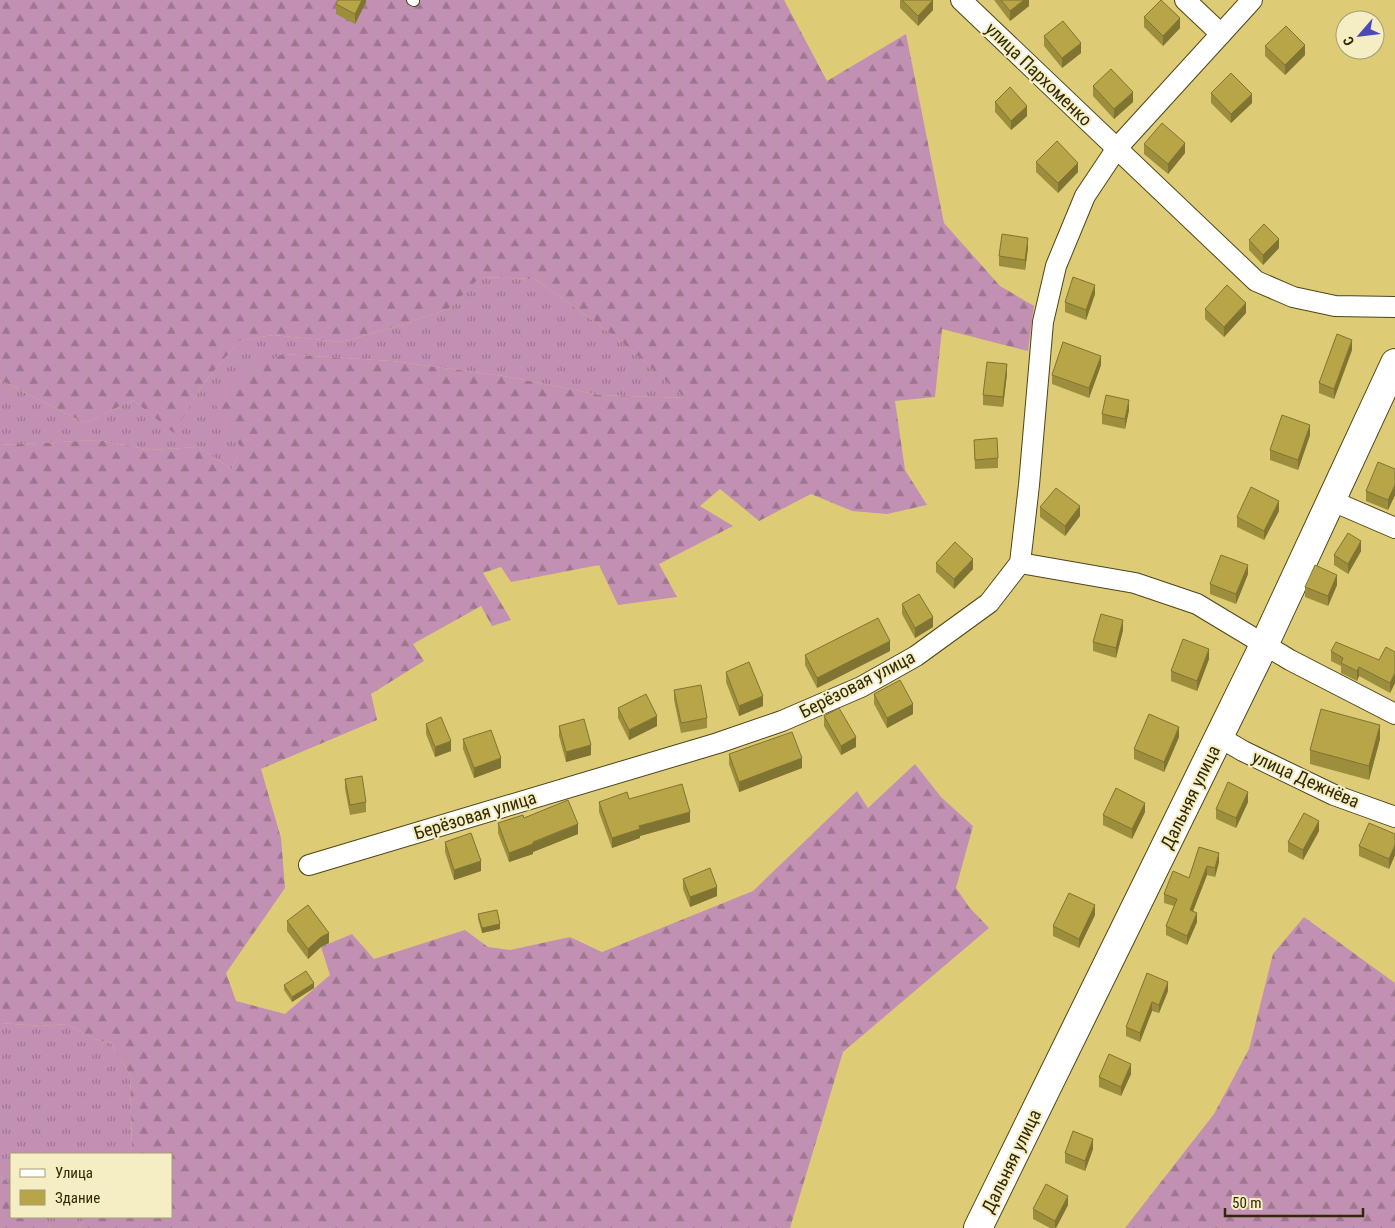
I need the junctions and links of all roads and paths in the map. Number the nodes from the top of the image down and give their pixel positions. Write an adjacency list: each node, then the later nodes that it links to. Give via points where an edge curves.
1 (961, 0): 5 (street, улица Пархоменко)
2 (1185, 0): 4 (street)
3 (1252, 0): 4 (street)
4 (1221, 34): 5 (street)
5 (1117, 148): 6 (street, улица Пархоменко, via 1256,281 1293,297 1335,306); 10 (street, via 1085,196 1056,266 1043,322)
6 (1395, 307)
7 (1395, 363): 8 (main road, Дальняя улица)
8 (1330, 500): 9 (street); 11 (main road, Дальняя улица)
9 (1395, 528)
10 (1020, 563): 11 (street, via 1135,583 1197,604); 15 (street, Берёзовая улица, via 989,603 916,656 860,687 782,721)
11 (1264, 645): 12 (street); 13 (main road, Дальняя улица)
12 (1395, 714)
13 (1220, 737): 14 (street, улица Дежнёва, via 1334,795); 16 (main road, Дальняя улица)
14 (1395, 817)
15 (309, 865)
16 (978, 1228)

